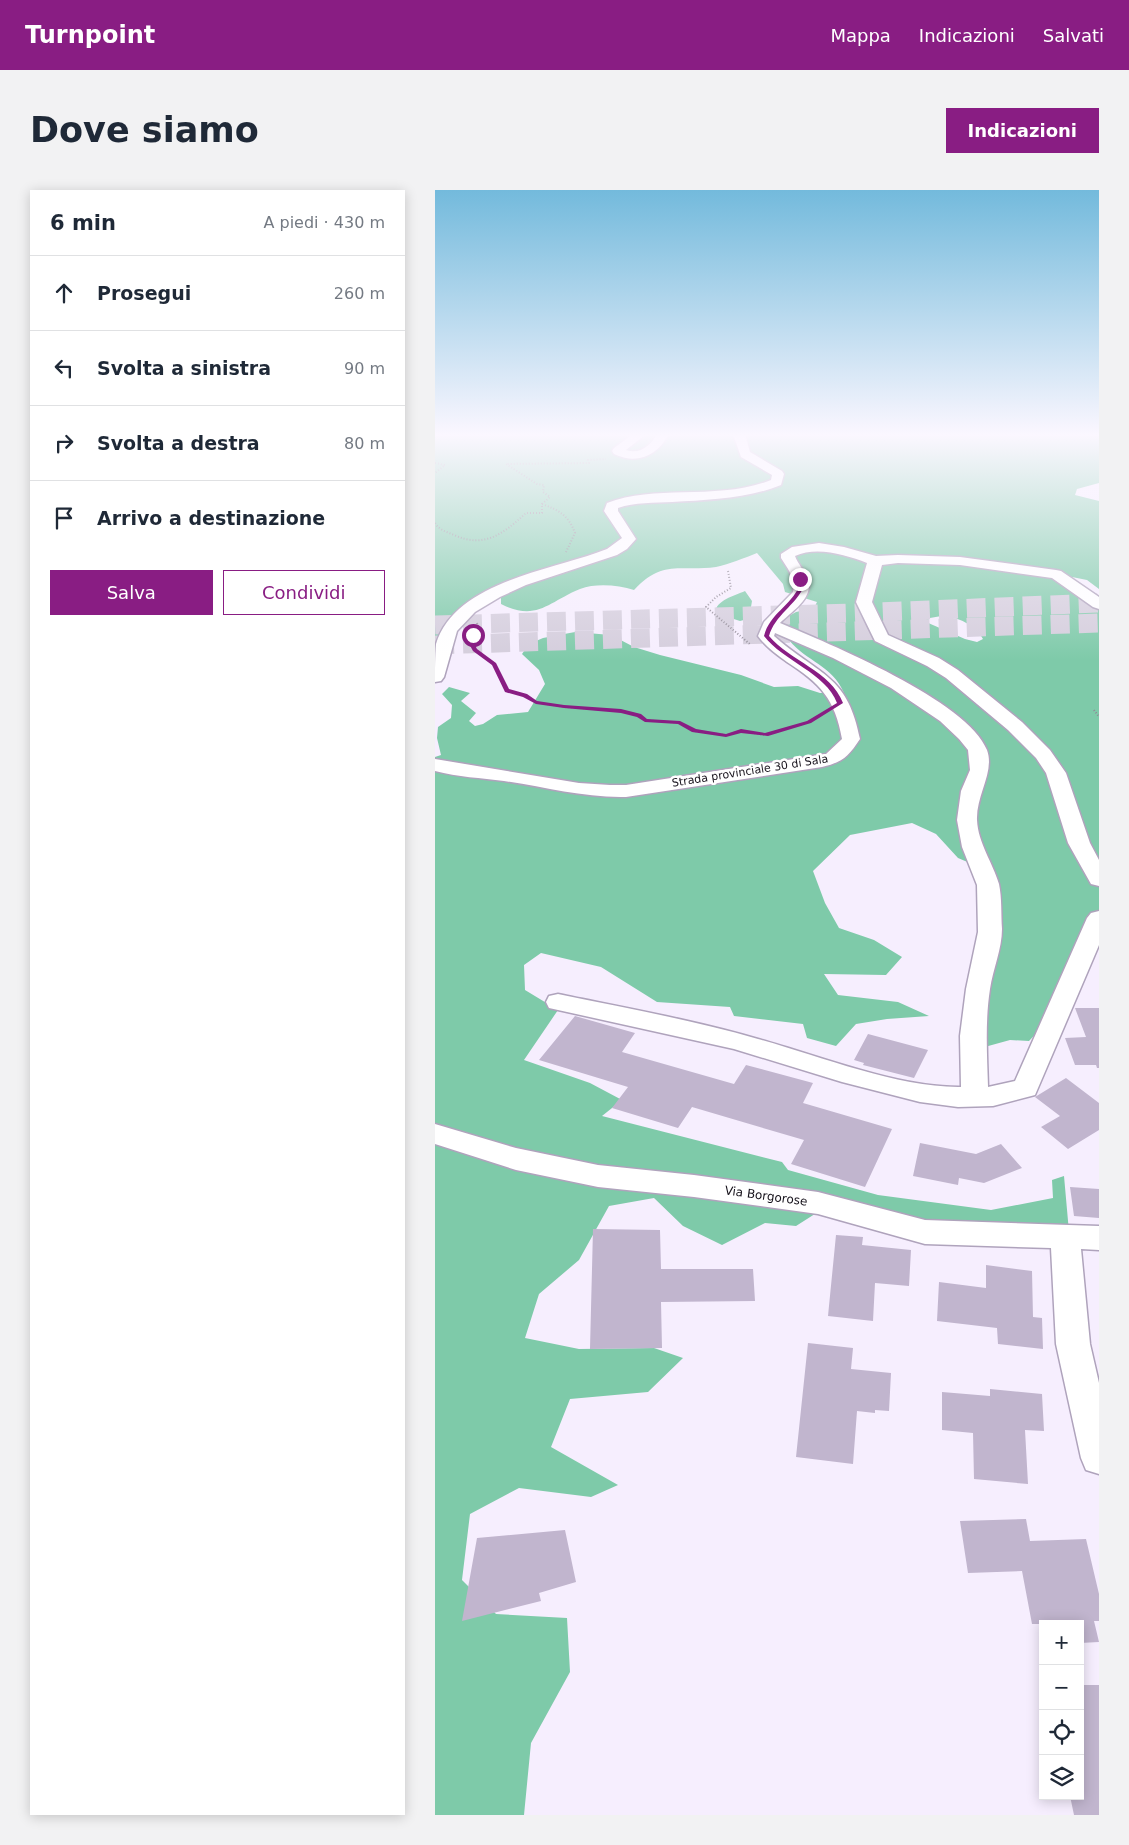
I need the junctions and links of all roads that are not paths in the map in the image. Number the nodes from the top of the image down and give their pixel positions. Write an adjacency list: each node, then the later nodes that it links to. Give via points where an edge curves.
1 (611, 510): 5 (street, via 629,539 624,545 583,562 542,573 467,611 450,628)
2 (875, 561): 3 (street, via 960,561 1056,574); 4 (street, via 836,550 792,551 788,558 800,579 801,590); 7 (street, via 864,602 881,638 952,674 1015,726 1043,754 1056,773 1079,843)
3 (1099, 604)
4 (770, 624): 6 (street, Strada provinciale 30 di Sala, via 766,636 769,641 824,680 837,695 851,739 833,758 779,769 603,792); 10 (street, via 897,684 946,717 977,750 980,770 971,792 967,820 988,885 990,932 978,989 973,1036)
5 (435, 677)
6 (435, 765)
7 (1099, 879)
8 (1099, 918): 10 (street, via 1025,1088 1008,1095)
9 (558, 1002): 10 (street, via 737,1042 926,1095)
10 (975, 1096)
11 (435, 1134): 12 (street, Via Borgorose, via 517,1159 598,1176 817,1203 925,1232)
12 (1065, 1236): 13 (street, Via Borgorose); 14 (street, via 1073,1344)
13 (1099, 1238)
14 (1099, 1458)

